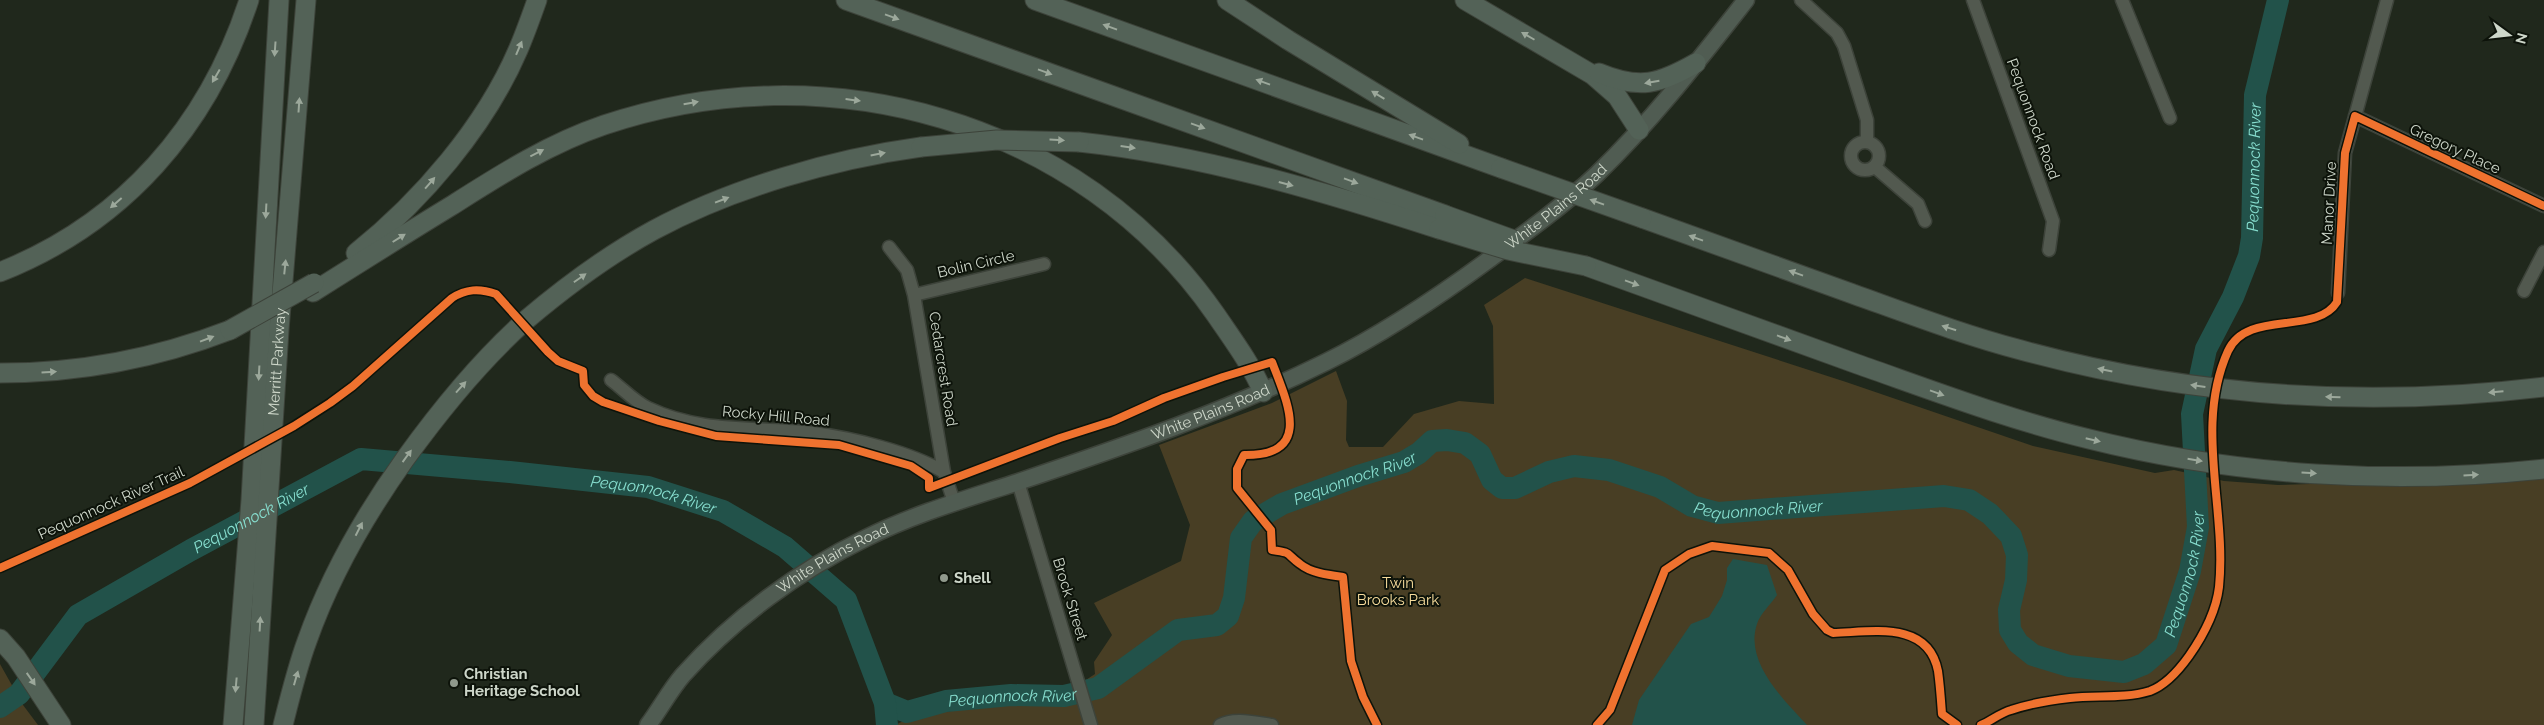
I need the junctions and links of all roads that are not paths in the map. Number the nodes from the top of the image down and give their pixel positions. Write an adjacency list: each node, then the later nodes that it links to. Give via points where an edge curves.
1 (249, 0): 29 (highway, one-way to 29, via 228,55 197,109 174,145 145,178 69,240)
2 (279, 0): 44 (highway, Merritt Parkway, one-way to 44, via 248,549)
3 (306, 0): 45 (highway, Merritt Parkway, one-way to 3, via 268,490)
4 (537, 0): 30 (highway, one-way to 4, via 418,197 463,142 518,51)
5 (846, 0): 24 (highway, one-way to 24)
6 (1035, 0): 20 (highway, one-way to 6)
7 (1226, 0): 20 (highway, one-way to 7)
8 (1465, 0): 14 (highway, one-way to 8)
9 (1746, 0): 15 (main road, White Plains Road)
10 (1801, 0): 19 (street, via 1837,32 1844,46 1867,120)
11 (1973, 0): 26 (street, Pequonnock Road, via 2053,221)
12 (2122, 0): 17 (street)
13 (2386, 0): 16 (street, Manor Drive)
14 (1570, 60): 15 (highway, one-way to 14, via 1657,82 1635,84); 18 (highway, via 1611,89)
15 (1696, 63): 18 (main road, White Plains Road)
16 (2355, 116): 22 (street, Gregory Place); 32 (street, Manor Drive, via 2345,153)
17 (2170, 118)
18 (1639, 130): 37 (main road, White Plains Road, via 1549,216 1397,325)
19 (1867, 142): 21 (street, via 1879,152 1878,163); 21 (street, via 1853,150 1852,161 1859,169)
20 (1498, 166): 36 (highway, one-way to 20, bridge, via 2421,397 2331,397 2264,393 2153,379 2065,361 1979,338)
21 (1874, 167): 23 (street, via 1918,204)
22 (2544, 206)
23 (1925, 221)
24 (1442, 222): 38 (highway, one-way to 38, bridge, via 1586,266 1994,412 2146,452 2260,469 2333,474 2422,476); 46 (highway, one-way to 24, bridge, via 310,632 364,520 459,388 525,321 603,262 654,230 698,210 786,178 867,156 997,140 1079,142 1146,150)
25 (889, 247): 33 (street, Cedarcrest Road, via 906,270)
26 (2049, 250)
27 (2544, 252): 31 (street)
28 (1044, 264): 33 (street, Bolin Circle)
29 (0, 272)
30 (314, 288): 34 (highway, one-way to 30, bridge, via 69,370 165,352 230,330); 37 (highway, one-way to 37, via 530,157 579,134 639,114 704,101 774,95 844,98 906,109 986,133 1042,159 1099,194 1138,225 1185,273 1249,364)
31 (2524, 291)
32 (2338, 293)
33 (914, 295): 39 (street, Cedarcrest Road)
34 (0, 373)
35 (611, 380): 39 (street, Rocky Hill Road, via 646,407 672,417 713,427 812,433 926,461)
36 (2544, 387)
37 (1263, 392): 40 (main road, White Plains Road)
38 (2544, 469)
39 (944, 472): 41 (street, Cedarcrest Road)
40 (1018, 482): 41 (main road, White Plains Road); 48 (street, Brock Street)
41 (954, 502): 47 (main road, White Plains Road, via 869,536 776,592 736,623 681,678)
42 (0, 639): 43 (highway, one-way to 43, via 16,657)
43 (61, 725)
44 (233, 725)
45 (254, 725)
46 (283, 725)
47 (648, 725)
48 (1091, 725)
49 (1220, 725): 50 (street, via 1250,722)
50 (1272, 725)

